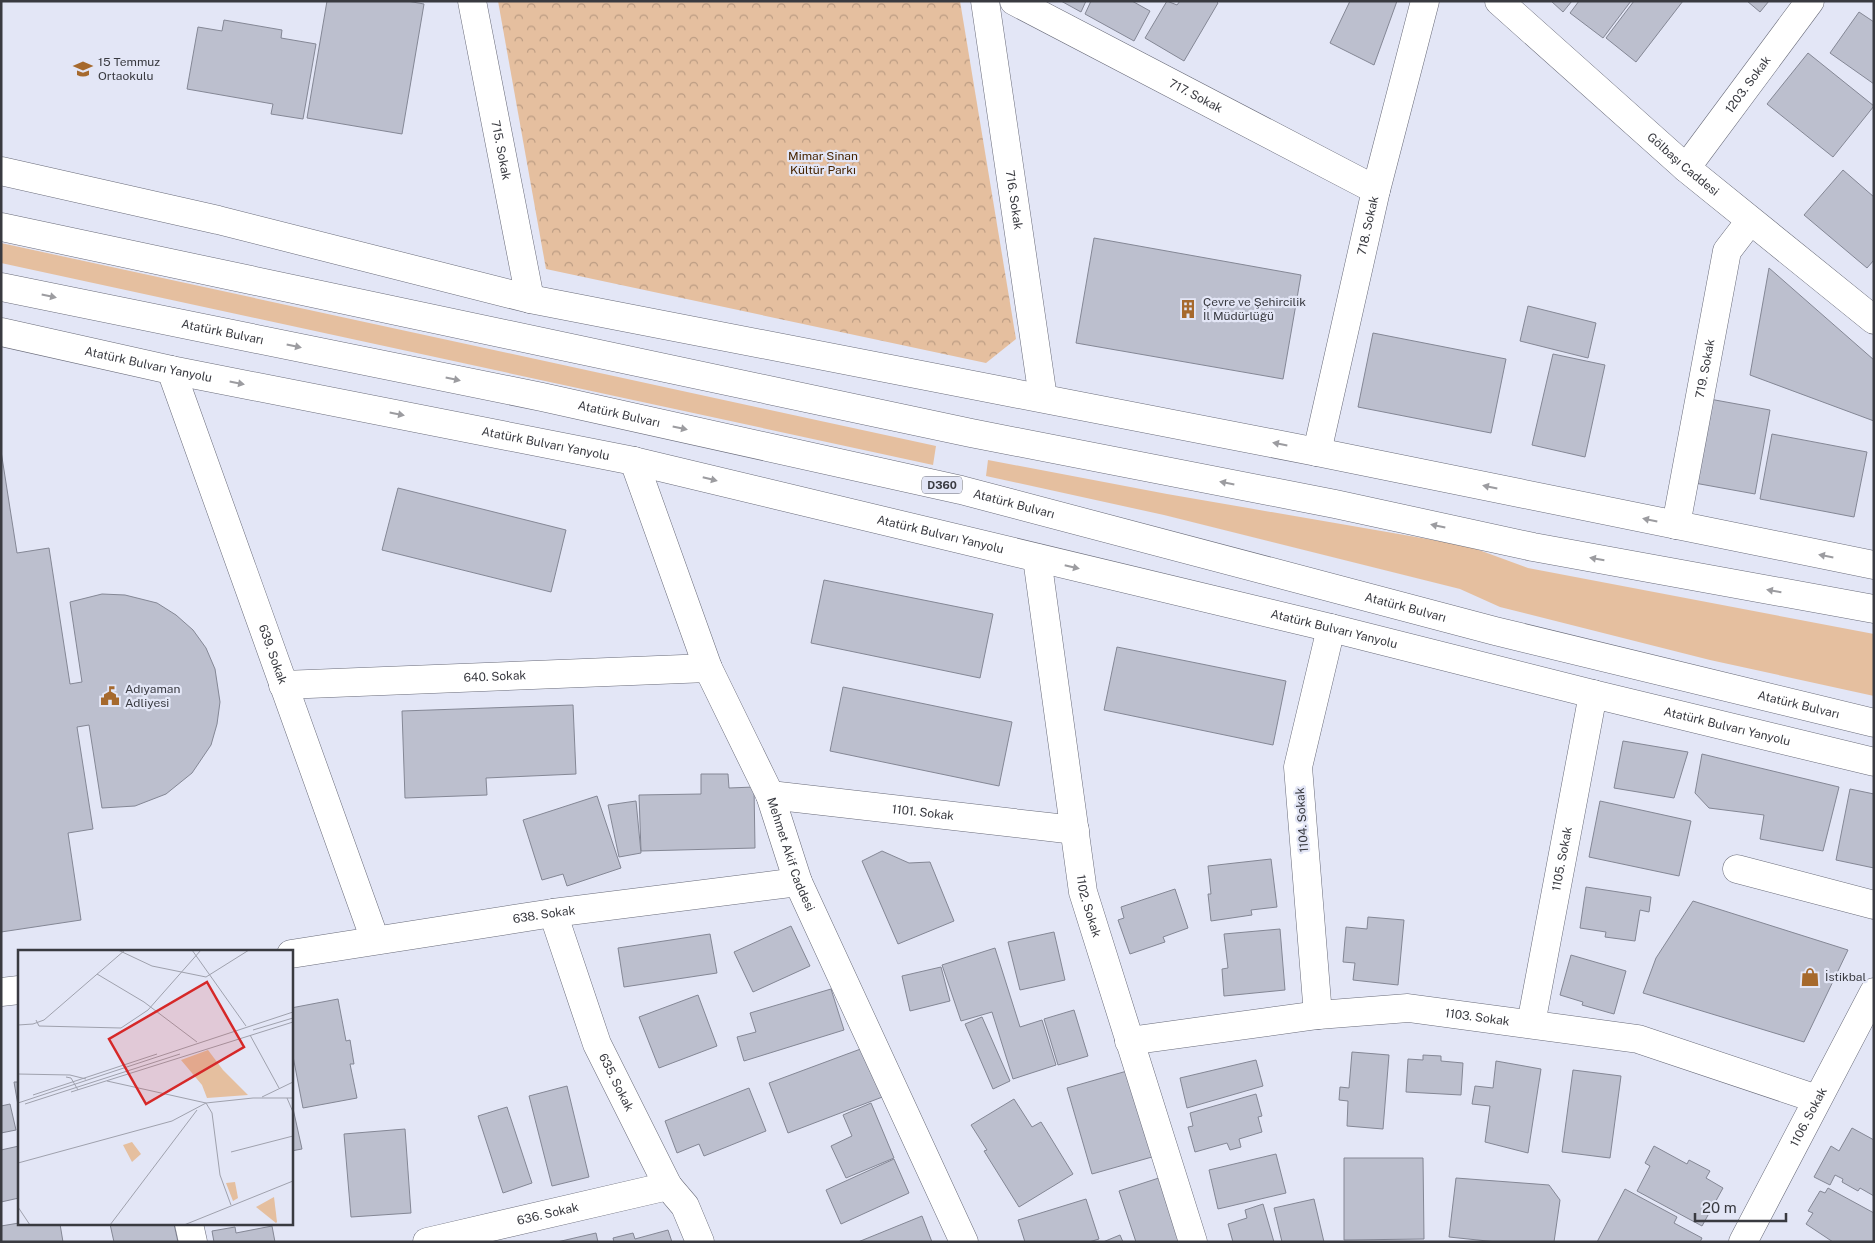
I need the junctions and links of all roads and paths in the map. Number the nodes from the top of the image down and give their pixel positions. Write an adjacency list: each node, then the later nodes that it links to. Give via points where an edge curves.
1 (472, 1): 13 (main road, 715. Sokak)
2 (984, 1): 17 (main road, 716. Sokak)
3 (1014, 1): 9 (main road, 717. Sokak)
4 (1424, 1): 9 (main road, 718. Sokak)
5 (1499, 1): 7 (main road, Gölbaşı Caddesi)
6 (1810, 1): 7 (main road, 1203. Sokak)
7 (1686, 168): 10 (main road, Gölbaşı Caddesi)
8 (1, 171): 13 (main road, via 218,220)
9 (1376, 190): 18 (main road, 718. Sokak)
10 (1750, 220): 14 (main road, Gölbaşı Caddesi); 20 (main road, 719. Sokak, via 1727,250)
11 (1, 227): 23 (main road, one-way to 11, via 1533,547 1335,504 971,433)
12 (1, 287): 28 (main road, Atatürk Bulvarı / D360, one-way to 28, via 542,397 961,490 1495,631)
13 (530, 299): 17 (main road)
14 (1874, 320)
15 (1, 332): 16 (main road, Atatürk Bulvarı Yanyolu)
16 (171, 370): 19 (main road, Atatürk Bulvarı Yanyolu, one-way to 19); 26 (main road, 639. Sokak)
17 (1044, 398): 18 (main road, one-way to 17)
18 (1317, 452): 20 (main road, one-way to 18)
19 (634, 461): 21 (main road, Atatürk Bulvarı Yanyolu, one-way to 21); 25 (main road, Mehmet Akif Caddesi)
20 (1676, 525): 22 (main road, one-way to 20)
21 (1037, 558): 24 (main road, Atatürk Bulvarı Yanyolu, one-way to 24); 31 (main road, 1102. Sokak)
22 (1874, 566)
23 (1874, 608)
24 (1330, 628): 27 (main road, Atatürk Bulvarı Yanyolu); 41 (main road, 1104. Sokak, via 1298,767)
25 (708, 668): 26 (main road, 640. Sokak); 30 (main road, Mehmet Akif Caddesi)
26 (283, 685): 36 (main road, 639. Sokak)
27 (1593, 694): 29 (main road, Atatürk Bulvarı Yanyolu); 42 (main road, 1105. Sokak)
28 (1874, 722)
29 (1874, 762)
30 (770, 795): 31 (main road, 1101. Sokak); 33 (main road, Mehmet Akif Caddesi)
31 (1075, 830): 43 (main road, 1102. Sokak, via 1083,892)
32 (1737, 869): 34 (main road)
33 (798, 882): 35 (main road, 638. Sokak); 50 (main road, Mehmet Akif Caddesi)
34 (1874, 905)
35 (553, 913): 36 (main road, 638. Sokak); 45 (main road, 635. Sokak, via 597,1044)
36 (375, 940): 37 (main road, 638. Sokak)
37 (292, 954)
38 (18, 990): 39 (main road)
39 (1, 992)
40 (1871, 1004): 44 (main road, 1106. Sokak)
41 (1318, 1015): 42 (main road, 1103. Sokak, via 1408,1008); 43 (main road, 1103. Sokak)
42 (1531, 1024): 44 (main road, 1103. Sokak, via 1638,1039)
43 (1129, 1041): 51 (main road, 1102. Sokak)
44 (1817, 1099): 52 (main road, 1106. Sokak)
45 (668, 1186): 48 (main road, 636. Sokak); 49 (main road, 635. Sokak, via 685,1206)
46 (189, 1226): 47 (main road)
47 (193, 1242)
48 (427, 1242)
49 (700, 1242)
50 (964, 1242)
51 (1193, 1242)
52 (1743, 1242)

